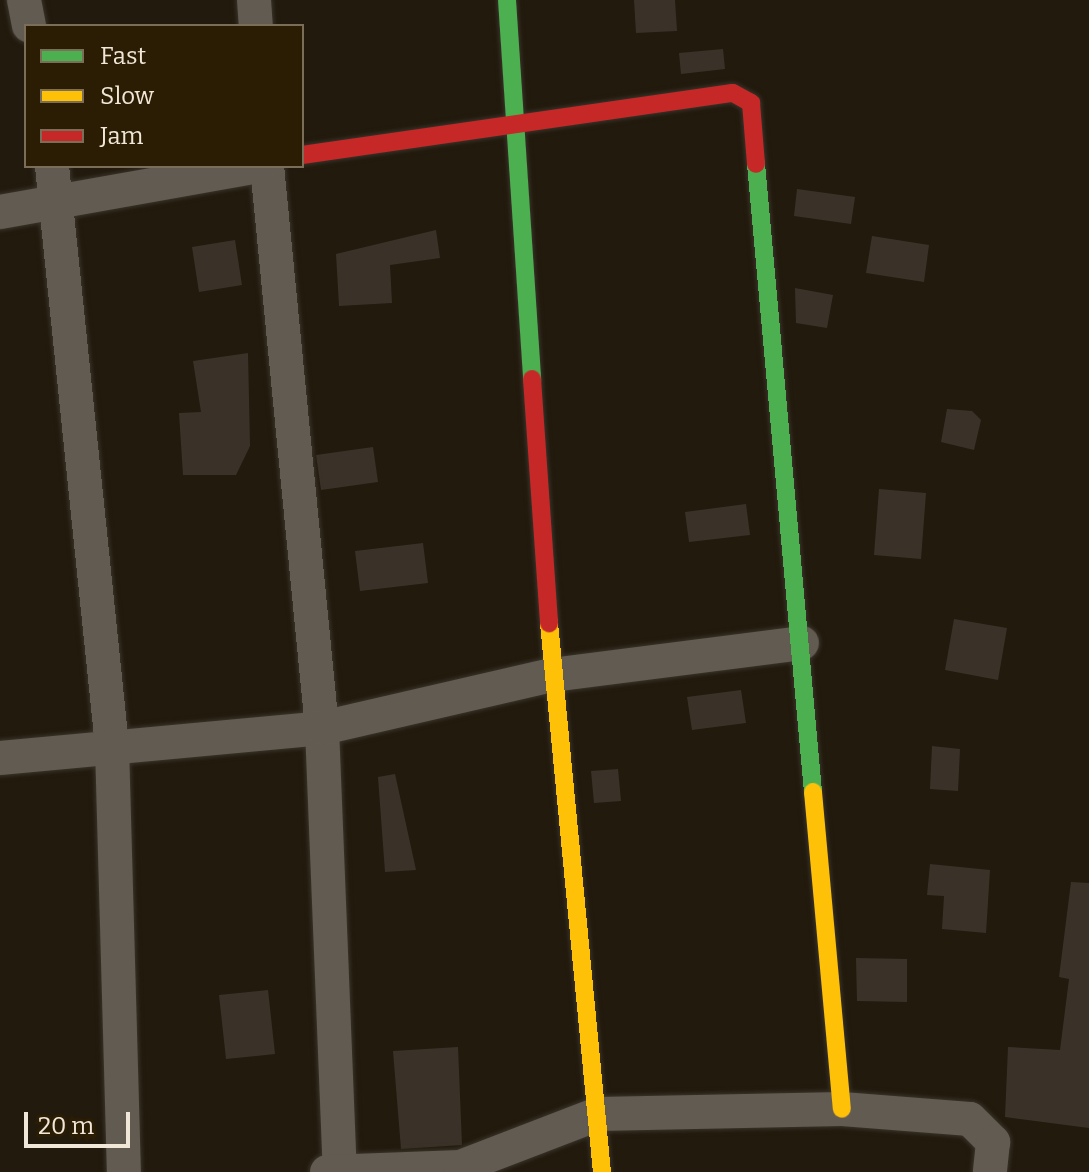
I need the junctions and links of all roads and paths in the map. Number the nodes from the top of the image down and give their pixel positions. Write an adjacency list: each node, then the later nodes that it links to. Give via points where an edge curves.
1 (24, 0): 4 (street)
2 (254, 0): 5 (street)
3 (507, 0): 6 (street)
4 (29, 24)
5 (256, 24)
6 (520, 127): 7 (street); 13 (street, via 711,95 733,93 751,103); 14 (street)
7 (304, 155)
8 (52, 168): 11 (street)
9 (248, 168): 11 (street)
10 (267, 168): 15 (street)
11 (58, 204): 12 (street); 16 (street)
12 (0, 212)
13 (802, 643): 14 (street); 18 (street)
14 (552, 675): 15 (street); 19 (street)
15 (322, 728): 16 (street); 20 (street)
16 (112, 746): 17 (street); 21 (street)
17 (0, 758)
18 (842, 1109): 19 (street); 23 (street, via 970,1119 993,1142)
19 (598, 1114): 20 (street, via 460,1167); 22 (street)
20 (335, 1171)
21 (124, 1172)
22 (602, 1172)
23 (990, 1172)

